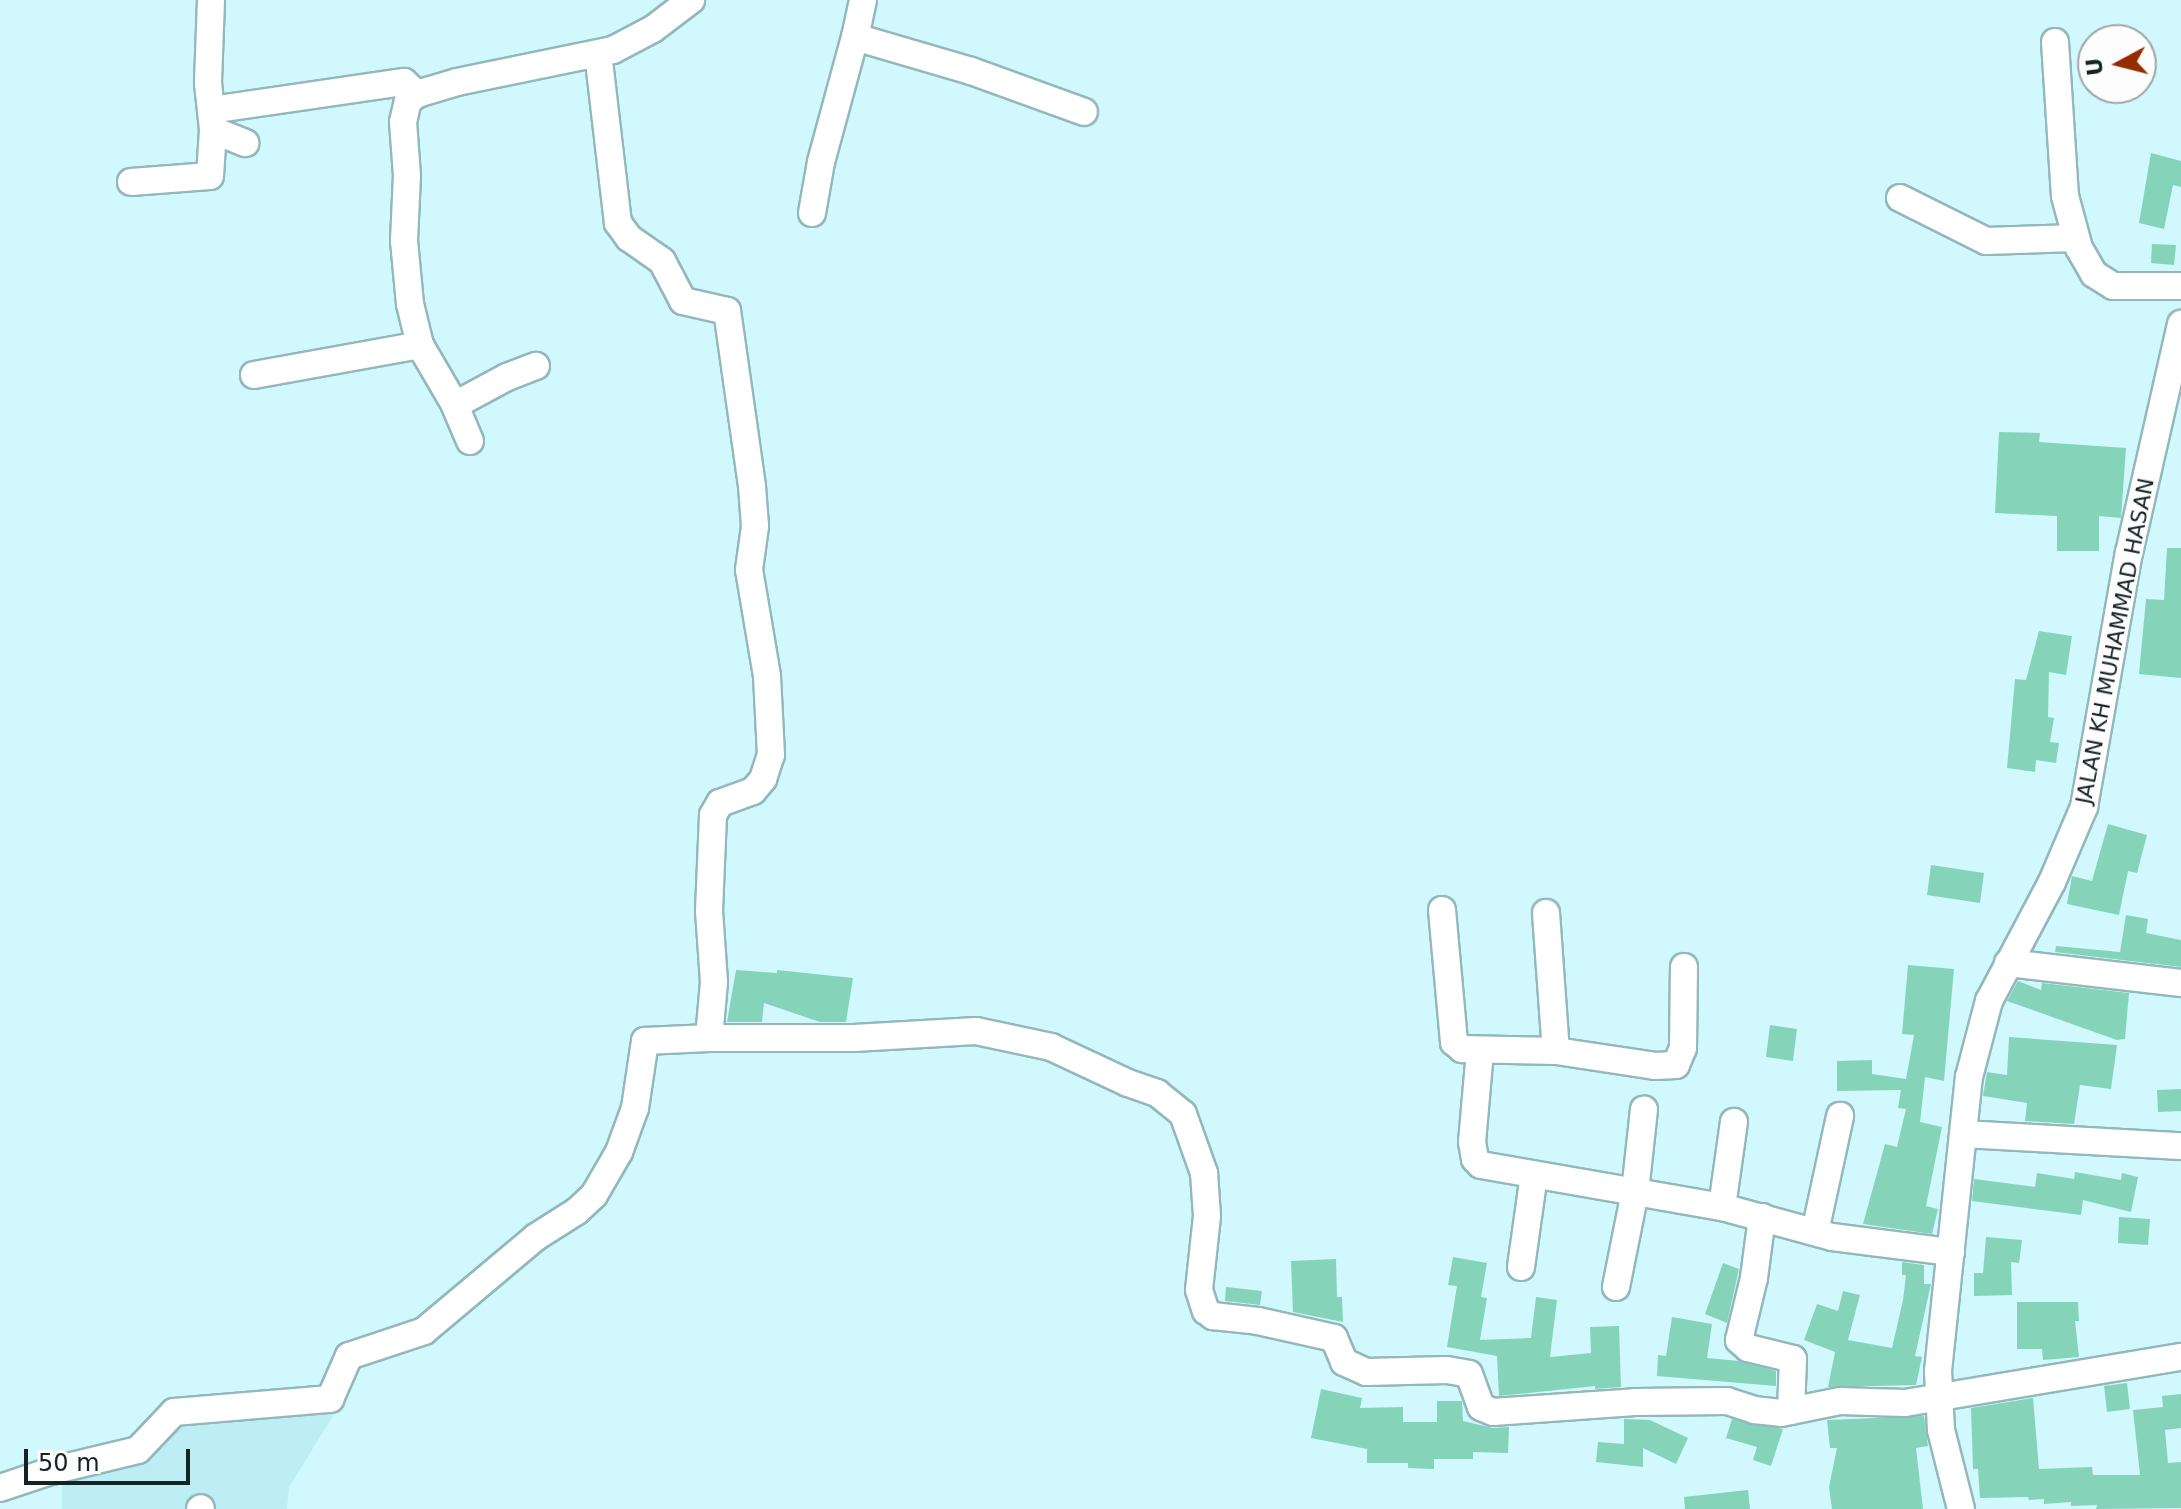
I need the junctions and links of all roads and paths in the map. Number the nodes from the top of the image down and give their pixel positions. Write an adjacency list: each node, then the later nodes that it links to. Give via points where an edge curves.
1 (211, 0): 9 (street)
2 (691, 0): 6 (street, via 625,45)
3 (863, 0): 4 (street)
4 (855, 37): 8 (street); 13 (street)
5 (2055, 42): 14 (street, via 2065,196)
6 (598, 54): 7 (street); 27 (street, via 618,223 629,238 662,261 683,301 727,311 752,486 755,526 749,570 767,676 771,755 753,791 720,803 713,815)
7 (417, 94): 9 (street, via 404,82); 17 (street, via 408,101 403,122 404,241)
8 (1084, 112)
9 (212, 120): 10 (street); 11 (street, via 210,176)
10 (246, 143)
11 (131, 182)
12 (1900, 198): 14 (street, via 1986,241)
13 (812, 213)
14 (2075, 238): 15 (street, via 2094,274 2113,286)
15 (2181, 286)
16 (2181, 324): 24 (street, JALAN KH MUHAMMAD HASAN, via 2129,553 2084,807 2052,882)
17 (420, 345): 19 (street); 20 (street)
18 (536, 366): 20 (street)
19 (254, 375)
20 (455, 405): 21 (street)
21 (470, 441)
22 (1442, 910): 28 (street, via 1454,1042)
23 (1546, 913): 29 (street)
24 (2008, 963): 26 (street); 33 (street, JALAN KH MUHAMMAD HASAN, via 1980,1026)
25 (1684, 967): 29 (street, via 1683,1048 1676,1065)
26 (2181, 983)
27 (709, 1038): 45 (street, via 976,1031 1051,1047 1157,1093 1183,1114 1204,1173 1207,1216 1200,1299 1213,1316 1334,1338 1344,1362 1366,1372 1469,1374 1481,1407 1493,1412 1727,1401 1754,1410); 46 (street, via 645,1041 635,1108 619,1152 594,1195 424,1331 349,1356 330,1399 174,1412 138,1450)
28 (1480, 1051): 29 (street); 35 (street, via 1475,1159 1495,1170)
29 (1556, 1051)
30 (1644, 1109): 36 (street)
31 (1840, 1116): 39 (street)
32 (1734, 1122): 37 (street)
33 (1963, 1134): 34 (street); 40 (street, JALAN KH MUHAMMAD HASAN)
34 (2181, 1146)
35 (1534, 1175): 36 (street); 41 (street)
36 (1635, 1192): 37 (street); 42 (street)
37 (1722, 1207): 38 (street)
38 (1762, 1217): 39 (street); 45 (street, via 1739,1340 1748,1348 1793,1359)
39 (1815, 1232): 40 (street)
40 (1951, 1252): 44 (street, JALAN KH MUHAMMAD HASAN)
41 (1521, 1267)
42 (1616, 1287)
43 (2181, 1357): 44 (street)
44 (1938, 1396): 45 (street, via 1905,1403 1840,1401); 47 (street, JALAN KH MUHAMMAD HASAN)
45 (1791, 1411)
46 (0, 1488)
47 (1961, 1509)

